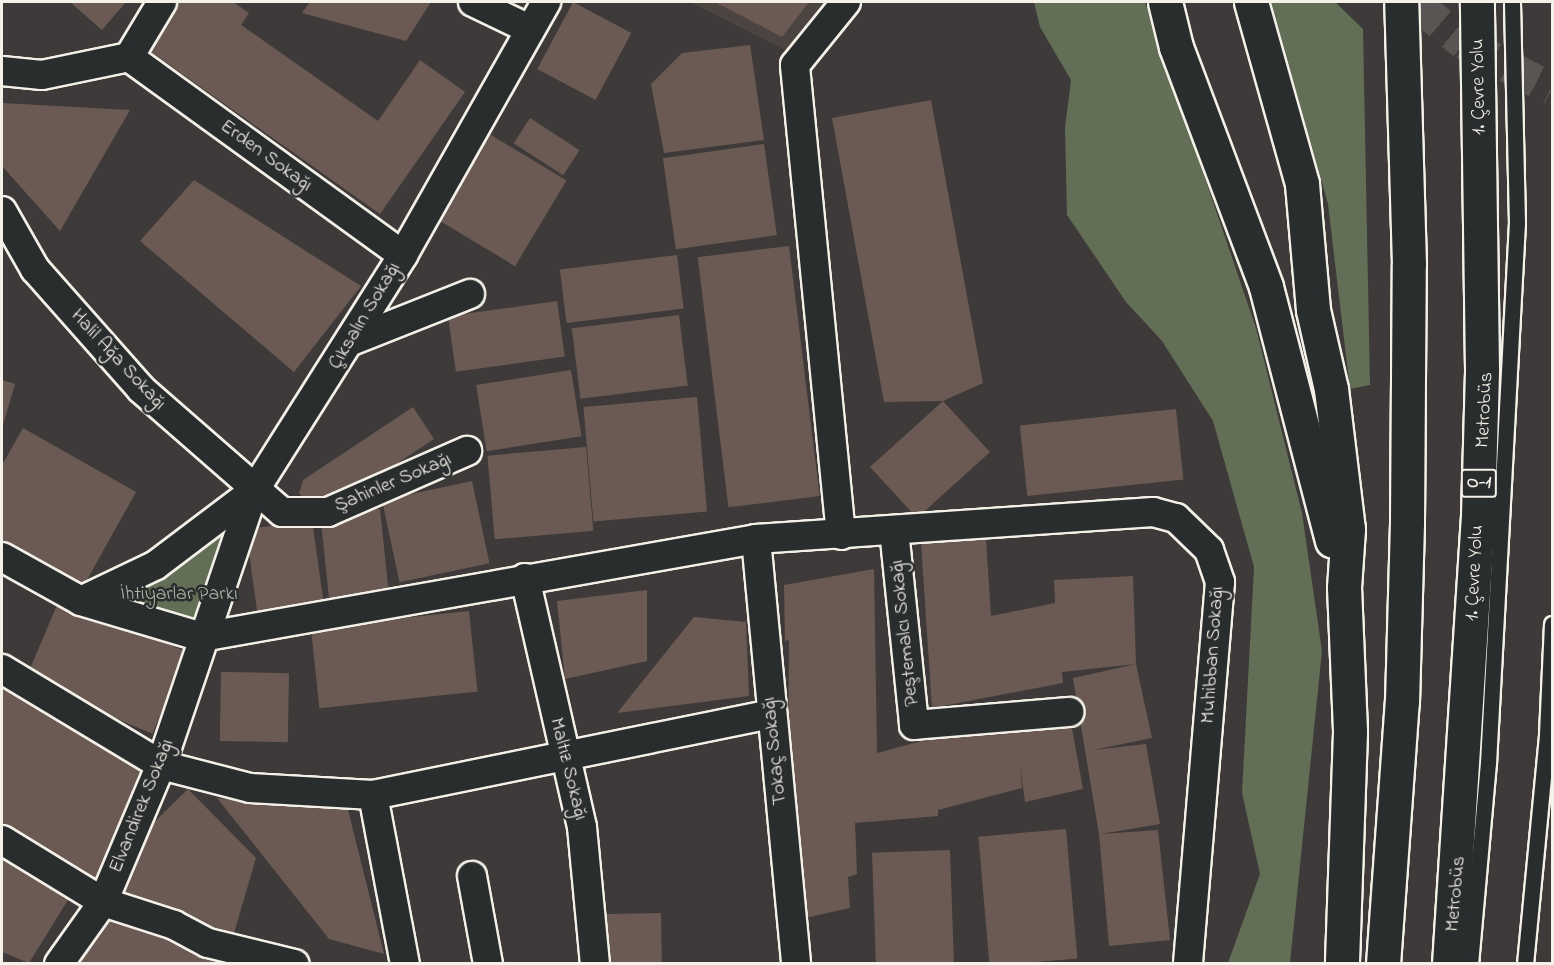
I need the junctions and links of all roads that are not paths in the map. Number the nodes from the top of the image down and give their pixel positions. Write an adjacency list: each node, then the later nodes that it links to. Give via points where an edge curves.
1 (162, 2): 11 (street)
2 (473, 2): 10 (street)
3 (546, 2): 10 (street, Çıksalın Sokağı)
4 (846, 2): 20 (street, via 795,64)
5 (1165, 2): 24 (highway, via 1176,48 1266,287)
6 (1251, 2): 24 (highway, via 1302,184 1313,310 1341,457 1348,529)
7 (1401, 2): 45 (highway, via 1409,264 1407,522 1402,702)
8 (1477, 2): 46 (highway, 1. Çevre Yolu / O-1, via 1482,369 1478,515)
9 (1512, 2): 47 (lane, Metrobüs, via 1517,223 1488,763)
10 (529, 29): 14 (street, Çıksalın Sokağı)
11 (129, 57): 12 (street, via 42,75); 14 (street, Erden Sokağı)
12 (2, 71)
13 (2, 211): 18 (street, Halil Ağa Sokağı, via 35,269 141,389)
14 (403, 255): 16 (street, Çıksalın Sokağı)
15 (470, 294): 16 (street)
16 (351, 341): 18 (street, Çıksalın Sokağı)
17 (467, 451): 18 (street, Şahinler Sokağı, via 328,512 282,512)
18 (254, 491): 25 (street, via 156,565); 27 (street, Çıksalın Sokağı)
19 (894, 530): 20 (street, Muhibban Sokağı); 29 (street, Peştemalcı Sokağı, via 914,725); 43 (street, Muhibban Sokağı, via 1153,512 1188,525 1209,550 1220,582)
20 (841, 535): 21 (street, Muhibban Sokağı)
21 (756, 538): 23 (street, Muhibban Sokağı); 30 (street, Tokaç Sokağı)
22 (2, 557): 25 (street)
23 (525, 578): 27 (street, Muhibban Sokağı); 31 (street, Maltız Sokağı)
24 (1344, 586): 44 (highway, via 1350,721)
25 (81, 601): 27 (street)
26 (1552, 624): 48 (lane, via 1547,734)
27 (201, 638): 32 (street, Elvandirek Sokağı)
28 (2, 669): 32 (street)
29 (1069, 712)
30 (772, 714): 31 (street); 42 (street, Tokaç Sokağı)
31 (564, 756): 33 (street); 41 (street, Maltız Sokağı, via 582,827)
32 (161, 765): 33 (street, via 250,788); 36 (street, Elvandirek Sokağı)
33 (374, 795): 39 (street)
34 (2, 840): 36 (street)
35 (472, 876): 40 (street)
36 (103, 902): 37 (street, Elvandirek Sokağı); 38 (street, via 174,925 208,943)
37 (59, 963)
38 (294, 963)
39 (405, 963)
40 (488, 963)
41 (595, 963)
42 (796, 963)
43 (1188, 963)
44 (1342, 963)
45 (1383, 963)
46 (1449, 963)
47 (1470, 963)
48 (1525, 963)

